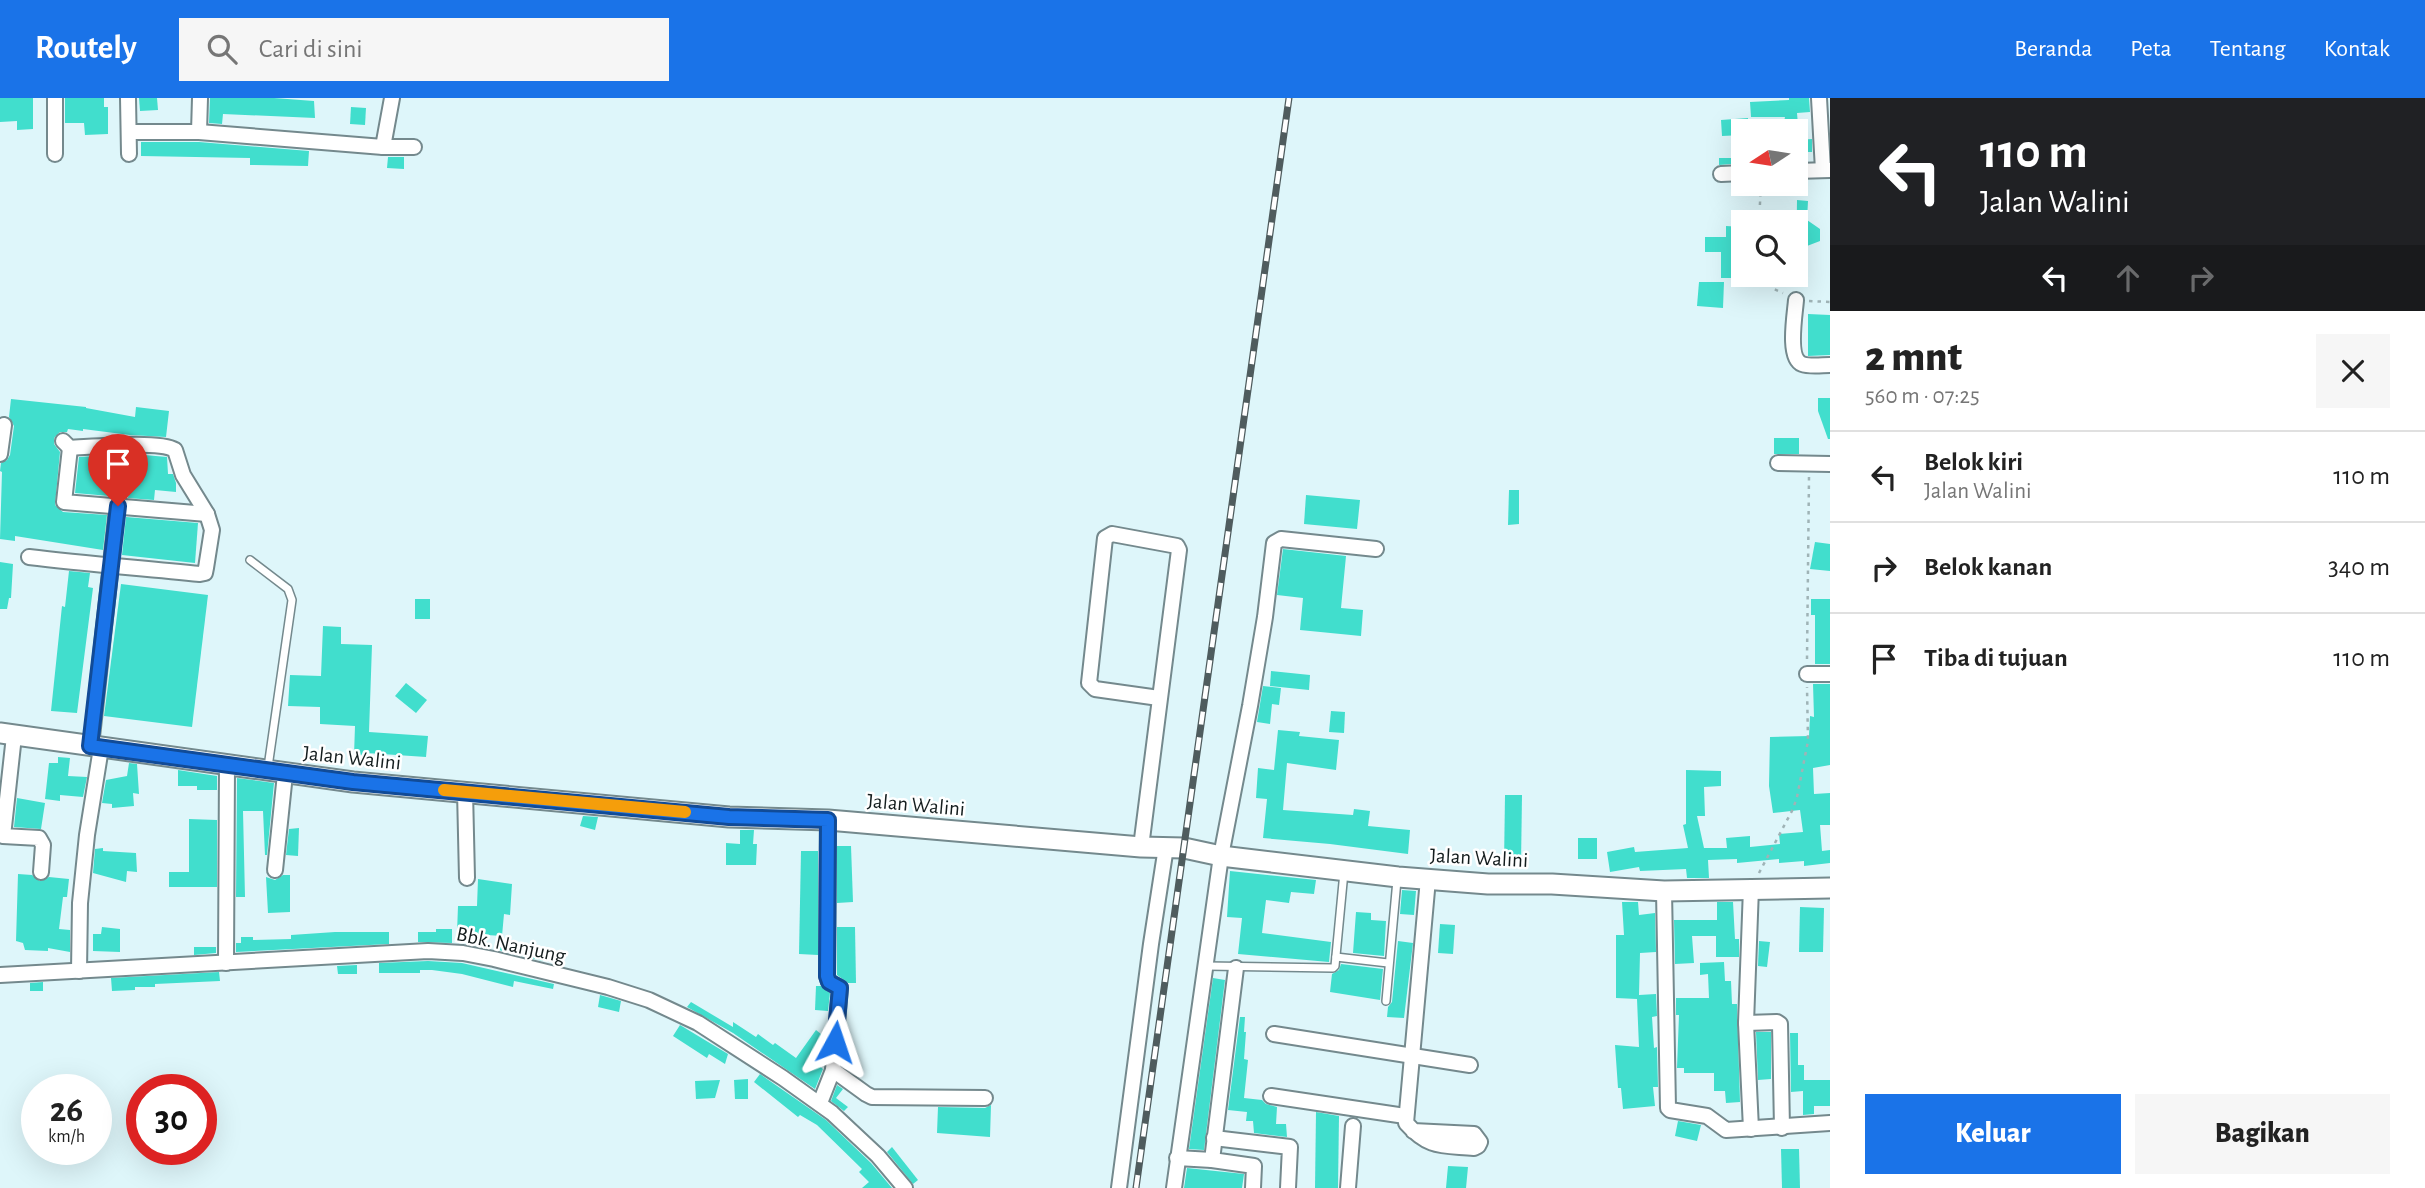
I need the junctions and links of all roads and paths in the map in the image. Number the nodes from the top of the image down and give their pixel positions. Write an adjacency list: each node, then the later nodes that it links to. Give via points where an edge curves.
1 (55, 98): 10 (street)
2 (128, 98): 6 (street)
3 (200, 98): 7 (street)
4 (392, 98): 9 (street)
5 (1819, 98): 12 (street)
6 (129, 132): 7 (street); 11 (street)
7 (199, 132): 9 (street)
8 (414, 147): 9 (street)
9 (383, 148)
10 (55, 154)
11 (129, 154)
12 (1826, 170): 13 (street)
13 (1808, 171)
14 (1721, 174): 15 (street)
15 (1731, 174)
16 (1796, 300): 17 (street, via 1796,360 1803,365)
17 (1830, 365)
18 (4, 425): 20 (street)
19 (124, 445): 23 (street); 23 (street, via 66,444 64,502); 24 (street, via 175,450 183,475)
20 (0, 454)
21 (1778, 463): 22 (street)
22 (1830, 464)
23 (118, 506): 24 (street); 28 (street)
24 (206, 514): 28 (street, via 212,530 205,573)
25 (1376, 549): 41 (street, via 1281,539 1274,543 1250,706)
26 (29, 557): 28 (street)
27 (250, 560): 35 (lane, via 288,589 292,600)
28 (111, 564): 33 (street)
29 (1807, 674): 30 (street)
30 (1830, 674)
31 (1159, 698): 31 (street, via 1179,550 1112,534 1105,538 1089,683 1095,689); 39 (street)
32 (7, 735): 33 (street, Jalan Walini); 38 (street)
33 (96, 747): 34 (street, Jalan Walini); 56 (street, via 80,903)
34 (227, 765): 35 (street, Jalan Walini); 52 (street)
35 (276, 773): 36 (street, Jalan Walini); 42 (street)
36 (465, 792): 37 (street, Jalan Walini, via 729,817); 46 (street)
37 (828, 820): 39 (street, Jalan Walini); 63 (street, via 827,976 840,988)
38 (2, 836): 44 (street, via 39,838 43,845)
39 (1141, 847): 40 (street, Jalan Walini)
40 (1166, 847): 41 (street, Jalan Walini); 79 (street)
41 (1221, 856): 43 (street, Jalan Walini); 54 (street)
42 (275, 870)
43 (1344, 871): 45 (street, Jalan Walini); 51 (lane)
44 (41, 872)
45 (1398, 877): 47 (street, Jalan Walini); 53 (lane)
46 (467, 878)
47 (1428, 879): 50 (street, Jalan Walini); 61 (street)
48 (1751, 888): 49 (street, Jalan Walini); 50 (street, Jalan Walini); 59 (street)
49 (1830, 888)
50 (1664, 891): 71 (street, via 1668,1108 1707,1116 1726,1130)
51 (1336, 957): 53 (lane); 55 (lane, via 1333,968)
52 (226, 963): 56 (street, Bbk. Nanjung); 66 (street, Bbk. Nanjung, via 428,951 506,962 649,1000 698,1023)
53 (1388, 963): 58 (lane)
54 (1207, 966): 55 (lane); 75 (street)
55 (1236, 968): 73 (street)
56 (79, 971): 57 (street, Bbk. Nanjung)
57 (0, 975)
58 (1385, 1001)
59 (1746, 1023): 70 (street, via 1779,1023); 71 (street)
60 (1274, 1034): 61 (street)
61 (1413, 1054): 62 (street); 67 (street)
62 (1470, 1065)
63 (833, 1070): 65 (street, via 872,1097); 66 (street)
64 (1271, 1096): 67 (street)
65 (985, 1098)
66 (820, 1103): 78 (street, Bbk. Nanjung, via 856,1134)
67 (1405, 1116): 72 (street)
68 (1830, 1123): 70 (street)
69 (1353, 1126): 83 (street)
70 (1782, 1128): 71 (street)
71 (1751, 1129)
72 (1413, 1131)
73 (1214, 1138): 74 (street); 76 (street)
74 (1257, 1143): 77 (street); 82 (street, via 1290,1147)
75 (1177, 1158): 76 (street); 80 (street)
76 (1212, 1160): 77 (street)
77 (1254, 1166): 81 (street)
78 (905, 1188)
79 (1119, 1188)
80 (1174, 1188)
81 (1253, 1188)
82 (1287, 1188)
83 (1348, 1188)

